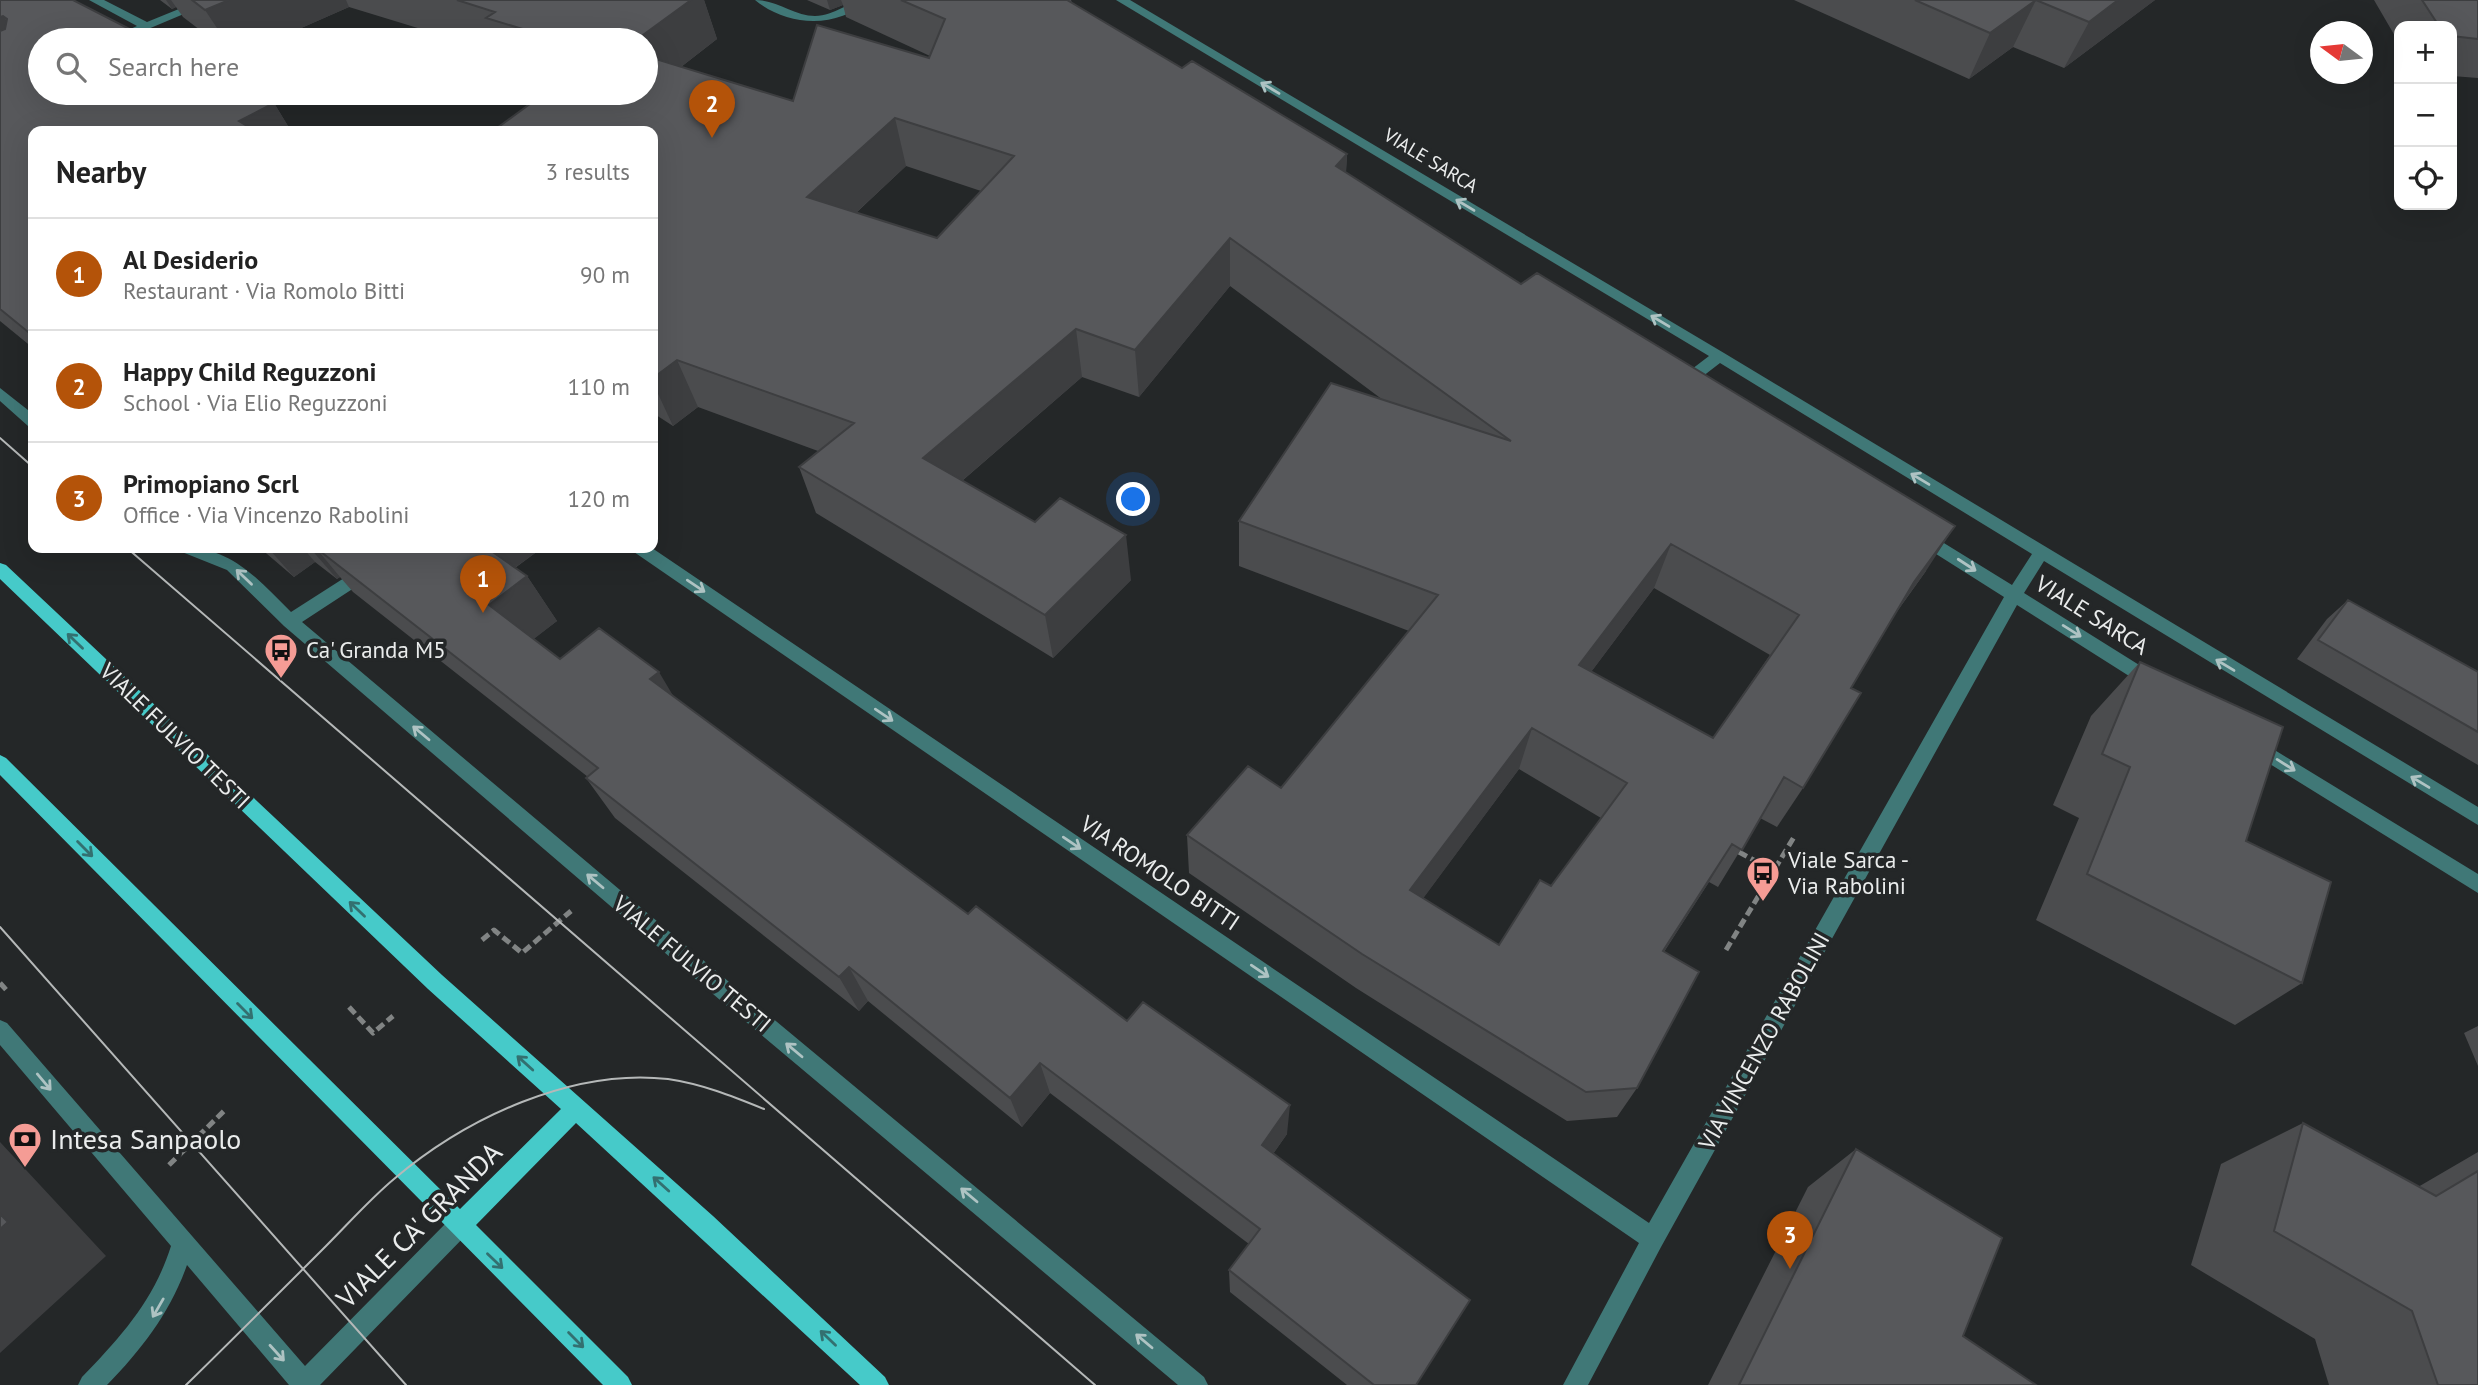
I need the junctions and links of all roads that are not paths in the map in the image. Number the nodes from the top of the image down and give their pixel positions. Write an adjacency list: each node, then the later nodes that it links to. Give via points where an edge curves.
1 (95, 0): 6 (street)
2 (211, 0): 6 (street)
3 (761, 0): 4 (street, via 810,22)
4 (863, 0)
5 (1122, 0): 8 (street, VIALE SARCA, one-way to 5)
6 (147, 26): 7 (street)
7 (142, 28)
8 (1719, 356): 9 (street); 16 (street, VIALE SARCA, one-way to 8)
9 (1680, 386)
10 (0, 393): 11 (street)
11 (28, 418)
12 (1901, 524): 18 (street, VIALE SARCA, one-way to 18)
13 (200, 553): 19 (street, VIALE FULVIO TESTI, one-way to 13, via 233,566)
14 (395, 553): 19 (street)
15 (647, 553): 28 (street, VIA ROMOLO BITTI, one-way to 28)
16 (2040, 554): 18 (street, VIA VINCENZO RABOLINI); 23 (street, VIALE SARCA, one-way to 16)
17 (0, 569): 26 (main road, VIALE FULVIO TESTI, one-way to 17, via 425,973)
18 (2014, 595): 20 (street, VIALE SARCA, one-way to 20); 28 (street, VIA VINCENZO RABOLINI)
19 (290, 621): 34 (street, VIALE FULVIO TESTI, one-way to 19)
20 (2165, 689)
21 (2234, 733): 24 (street, one-way to 24)
22 (0, 763): 27 (main road, one-way to 27)
23 (2478, 817)
24 (2478, 884)
25 (0, 1030): 29 (street, one-way to 29)
26 (576, 1108): 27 (main road, VIALE CA' GRANDA); 33 (main road, VIALE FULVIO TESTI, one-way to 26)
27 (460, 1226): 31 (street, VIALE CA' GRANDA); 32 (main road, one-way to 32)
28 (1653, 1239): 35 (street, VIA VINCENZO RABOLINI)
29 (182, 1245): 30 (street, one-way to 30, via 173,1279 155,1314); 31 (street, one-way to 31)
30 (90, 1385)
31 (304, 1385)
32 (620, 1385)
33 (877, 1385)
34 (1196, 1385)
35 (1576, 1385)

